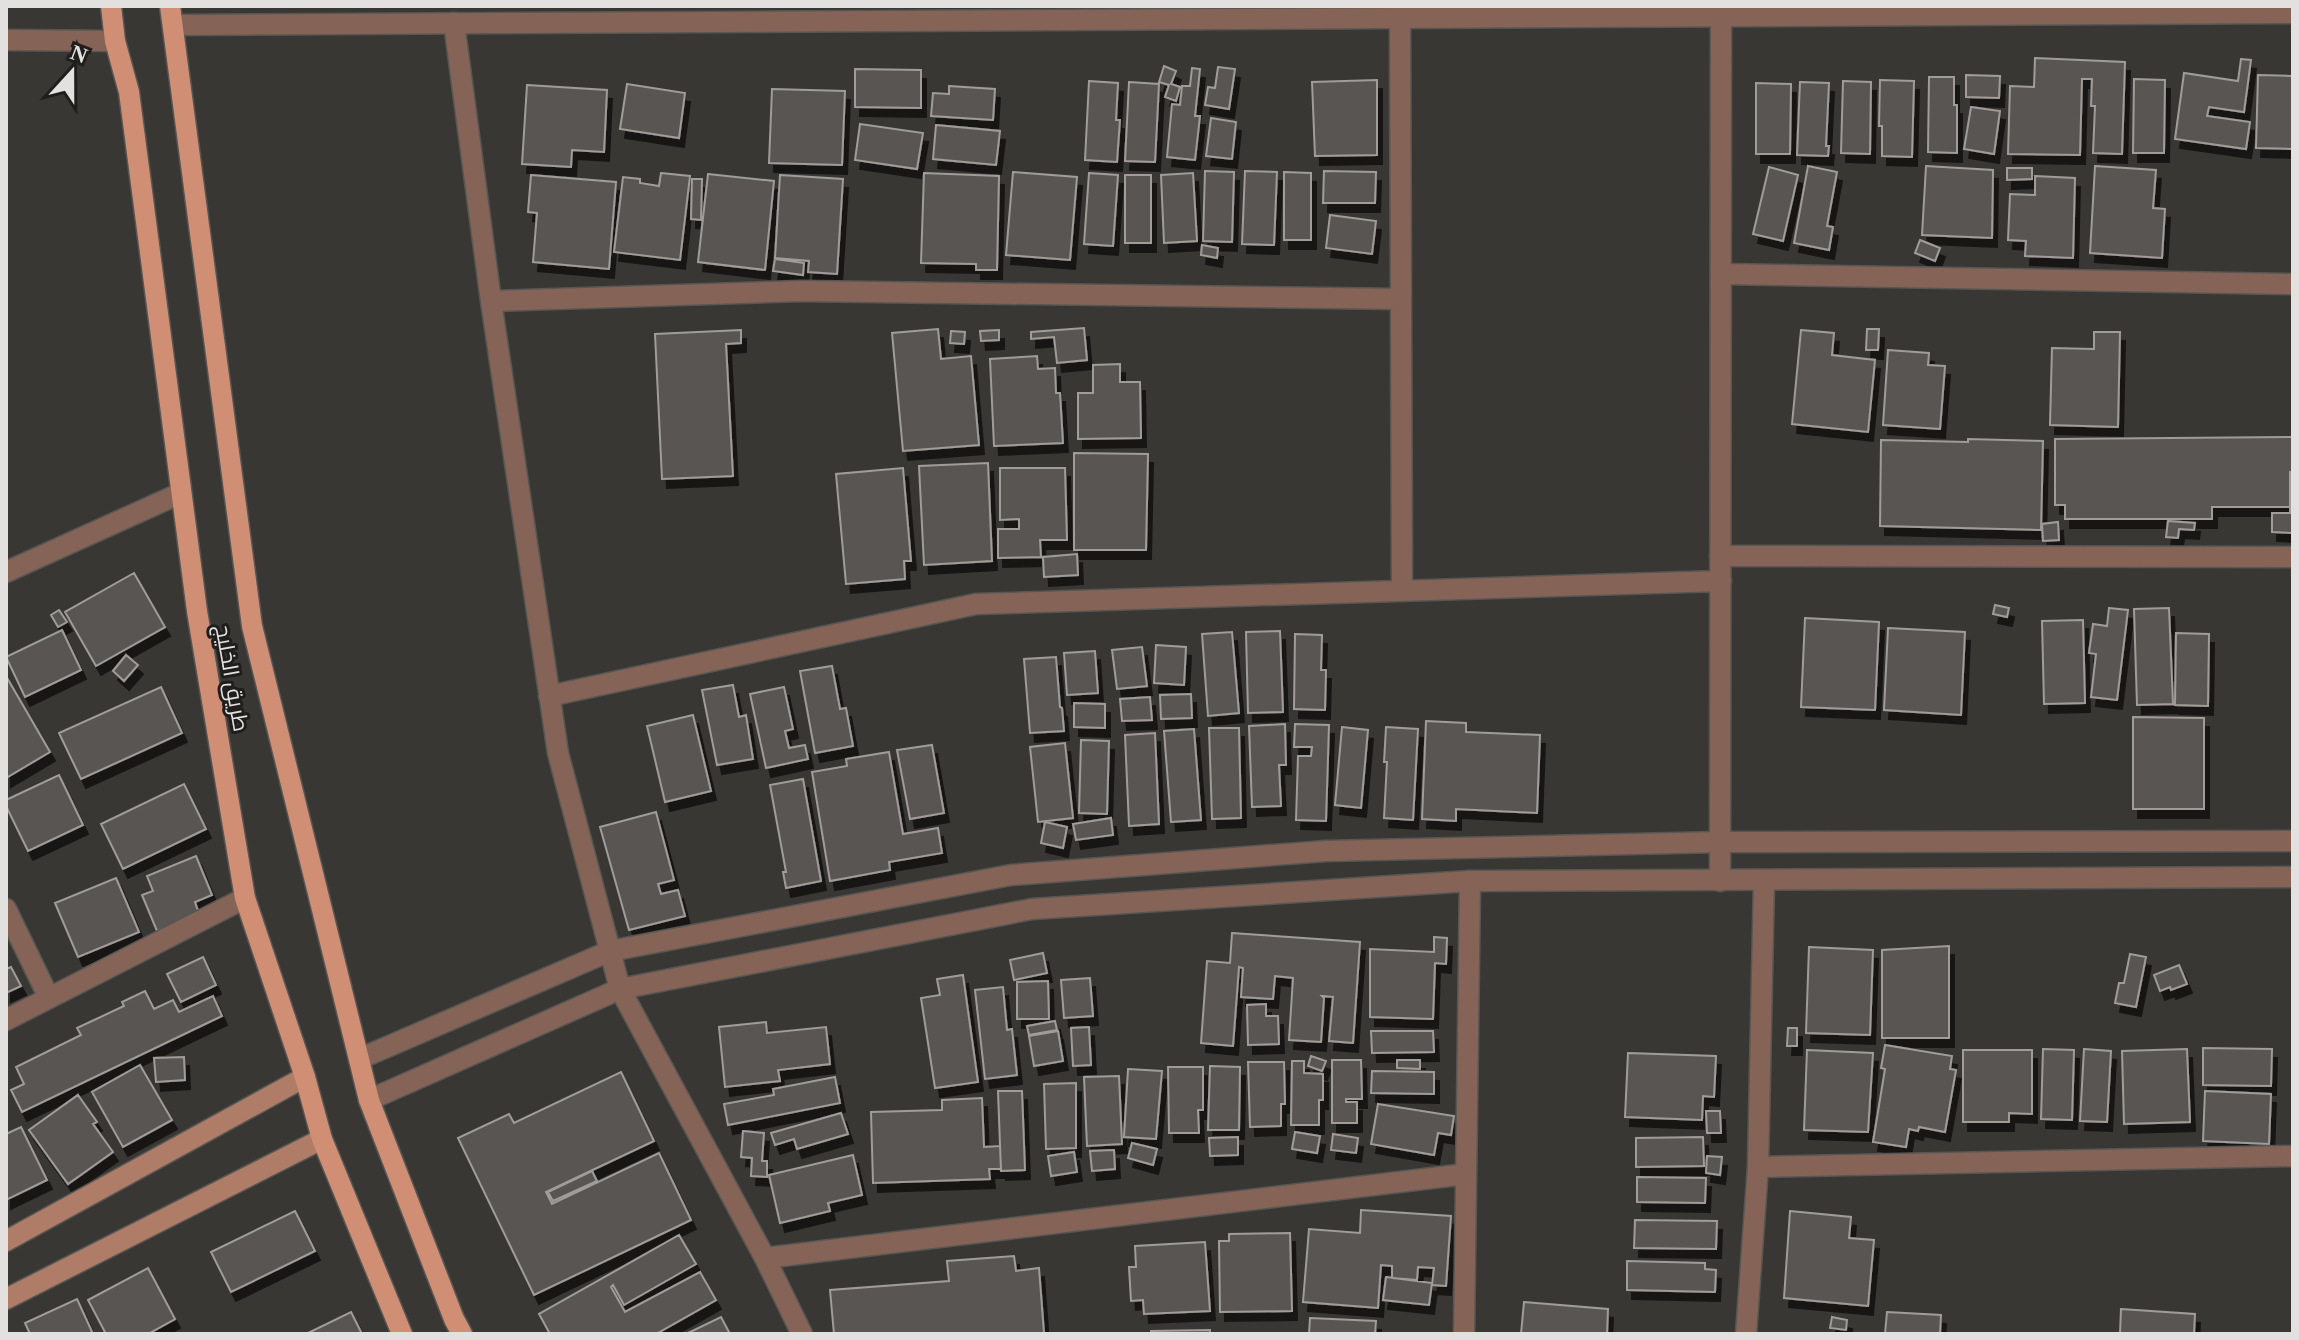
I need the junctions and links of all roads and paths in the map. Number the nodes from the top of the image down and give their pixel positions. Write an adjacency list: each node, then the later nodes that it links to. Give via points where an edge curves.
1 (111, 6): 10 (main road, طريق الخليج)
2 (1234, 12): 7 (street); 8 (street)
3 (1496, 12): 6 (street); 7 (street)
4 (2293, 13): 6 (street)
5 (171, 15): 8 (street); 34 (main road, طريق الخليج, via 252,626)
6 (1721, 16): 11 (street)
7 (1400, 18): 13 (street)
8 (454, 23): 14 (street)
9 (6, 40): 10 (street)
10 (115, 41): 15 (main road, طريق الخليج, via 129,92)
11 (1721, 274): 12 (street); 16 (street)
12 (2293, 284)
13 (1401, 299): 14 (street, via 801,291); 20 (street)
14 (491, 301): 21 (street)
15 (181, 493): 18 (street); 28 (main road, طريق الخليج)
16 (1720, 556): 17 (street); 19 (street)
17 (2293, 557)
18 (6, 572)
19 (1721, 581): 20 (street); 23 (street)
20 (1402, 591): 21 (street, via 976,604)
21 (549, 696): 30 (street, via 558,753)
22 (2293, 841): 23 (street)
23 (1720, 842): 26 (street); 30 (street, via 1326,851 1011,875)
24 (2293, 877): 27 (street)
25 (1470, 881): 26 (street); 31 (street, via 1032,909); 40 (street)
26 (1720, 881): 27 (street)
27 (1764, 881): 39 (street)
28 (245, 898): 32 (street); 35 (main road, طريق الخليج)
29 (6, 909): 32 (street)
30 (610, 951): 31 (street); 34 (street)
31 (620, 989): 36 (street); 42 (street)
32 (49, 998): 33 (street)
33 (6, 1020)
34 (359, 1059): 36 (main road, طريق الخليج)
35 (305, 1077): 37 (main road, طريق الخليج); 41 (main road)
36 (369, 1100): 45 (main road, طريق الخليج)
37 (322, 1139): 43 (main road); 44 (main road, طريق الخليج)
38 (2293, 1156): 39 (street)
39 (1758, 1167): 48 (street)
40 (1466, 1174): 42 (street); 47 (street)
41 (6, 1241)
42 (765, 1258): 46 (street)
43 (6, 1299)
44 (402, 1334)
45 (462, 1334)
46 (802, 1334)
47 (1464, 1334)
48 (1746, 1334)

